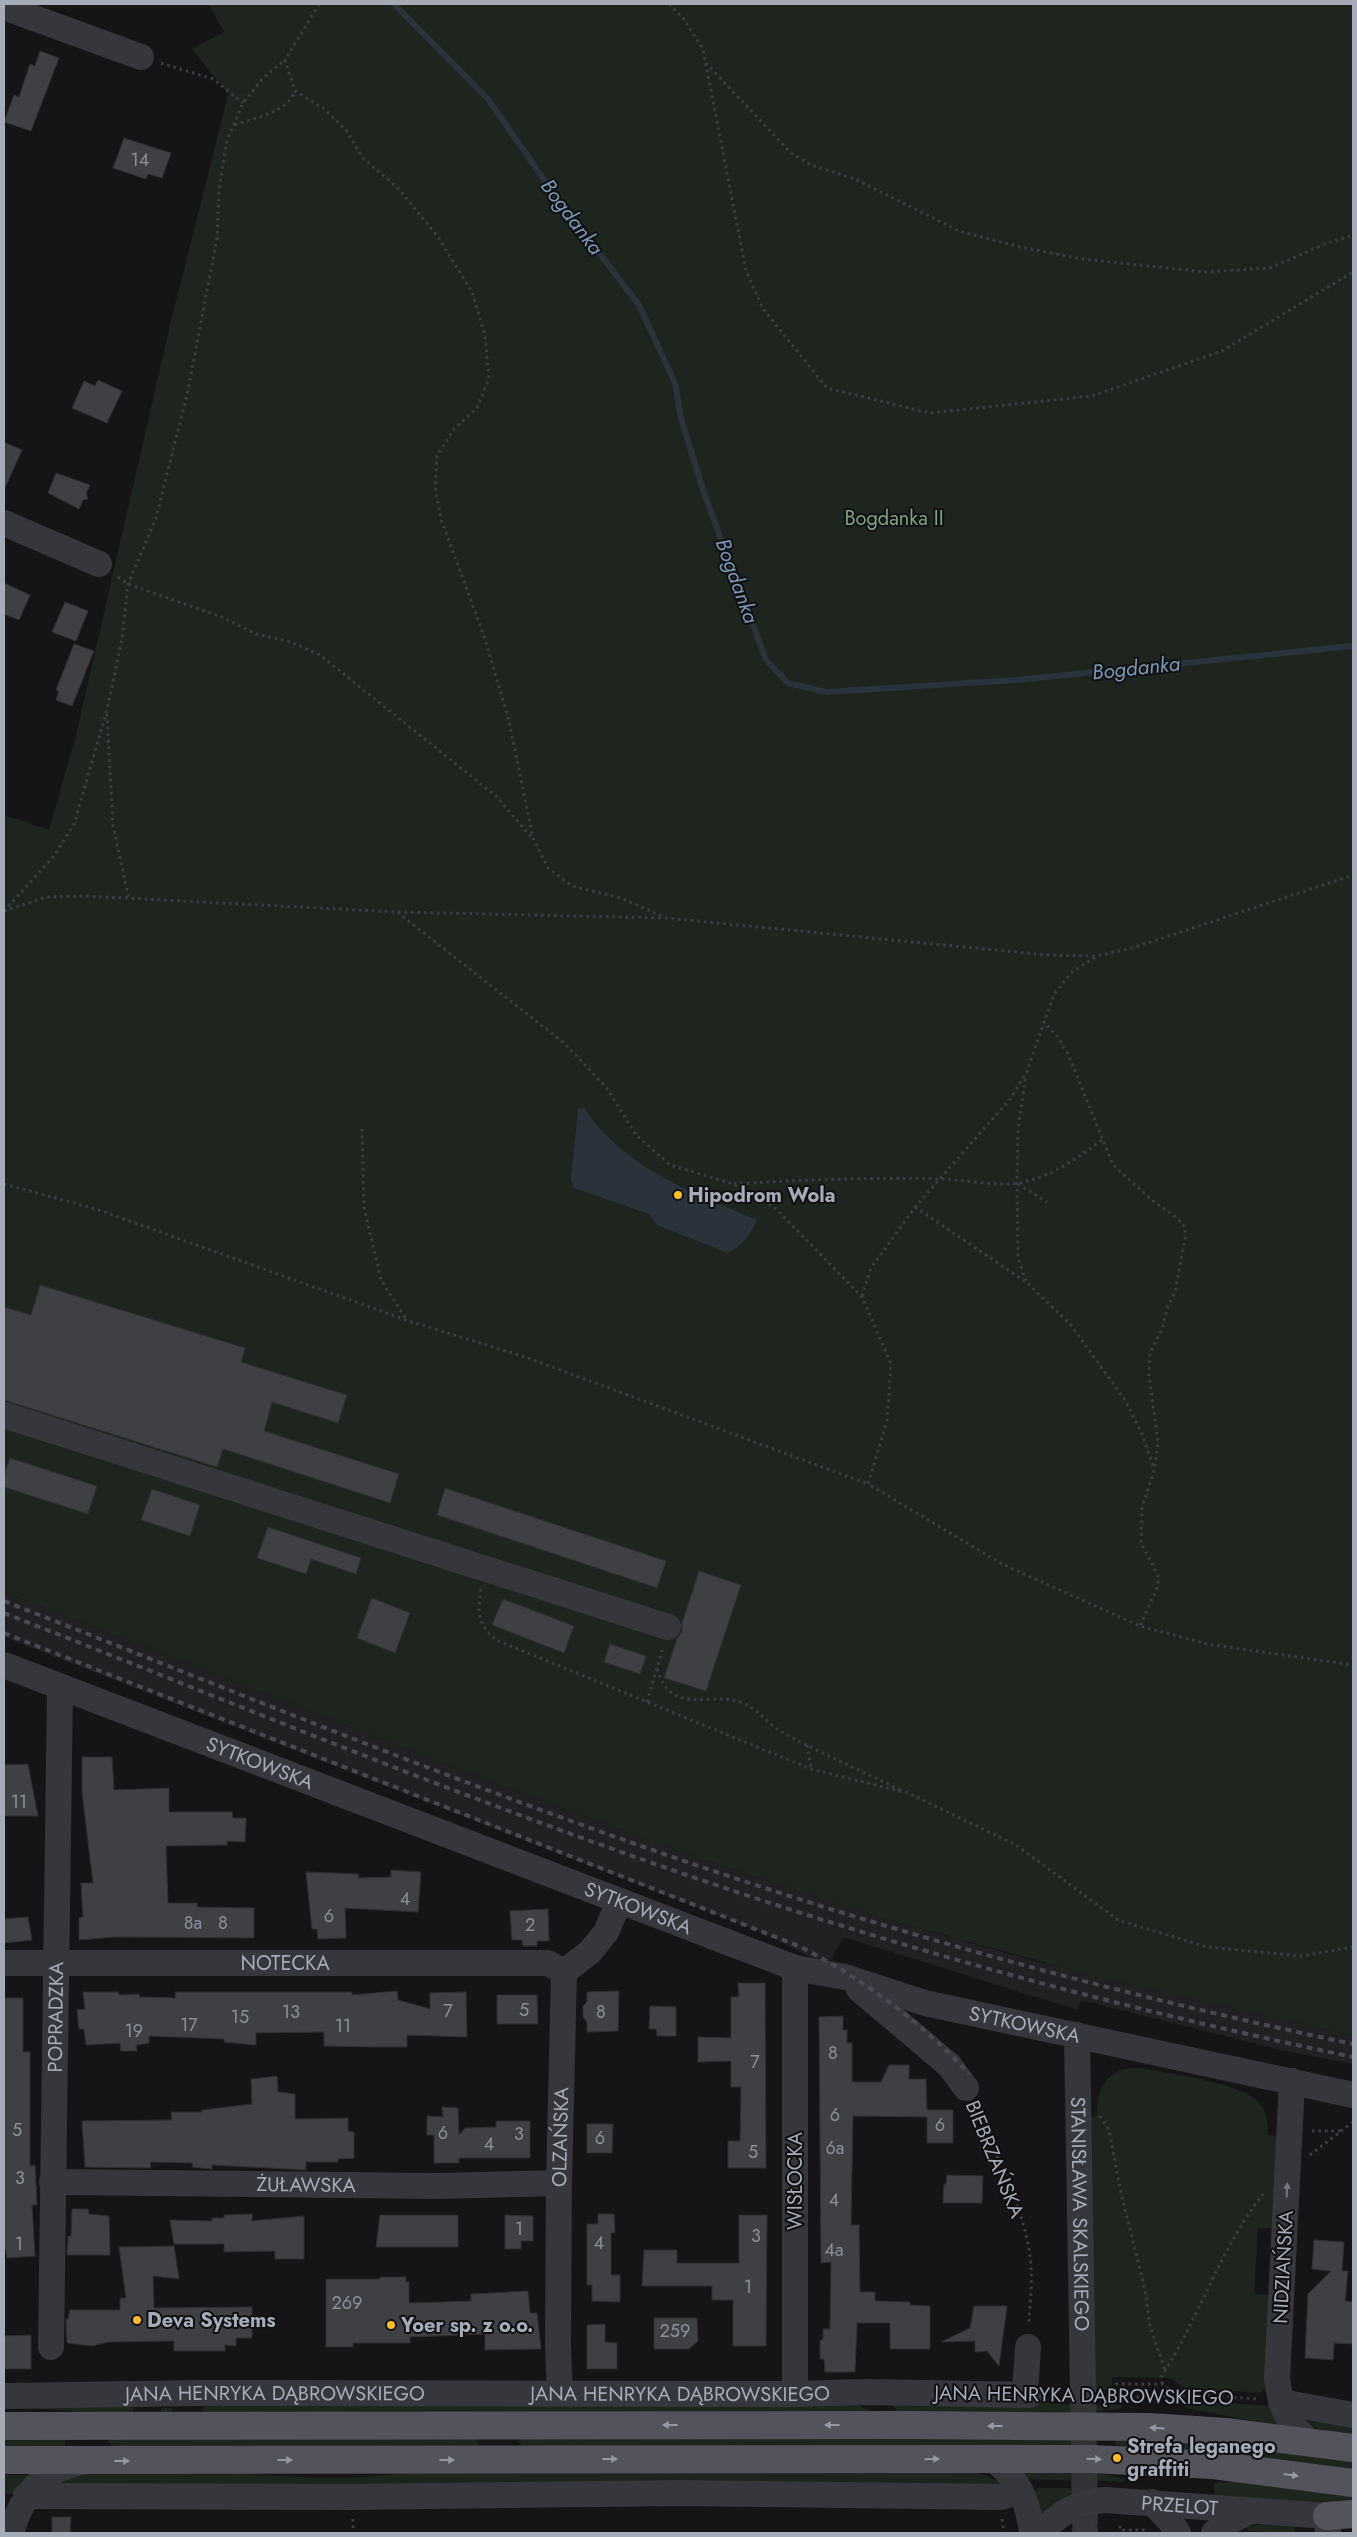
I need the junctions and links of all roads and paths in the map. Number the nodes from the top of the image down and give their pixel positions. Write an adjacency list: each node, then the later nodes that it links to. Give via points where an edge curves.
1 (319, 4): 5 (path)
2 (669, 4): 6 (path, via 683,18 703,49)
3 (4, 7): 4 (street)
4 (141, 56): 8 (path, via 214,79)
5 (285, 60): 7 (path); 8 (path, via 262,78)
6 (706, 62): 10 (path, via 784,146 810,165 855,179 968,234 1082,258 1206,272 1270,268); 11 (path, via 746,272 763,309 827,388 930,413 1092,396 1222,351)
7 (295, 91): 9 (path, via 285,106); 16 (path, via 323,108 346,130 363,158 397,186 438,237 472,292 485,335 489,378 478,408 454,429 437,456 435,488 441,519 484,636 509,721)
8 (244, 103): 9 (path)
9 (236, 125): 14 (path, via 227,140 219,189 217,239 187,394 156,518)
10 (1353, 235)
11 (1353, 272)
12 (4, 524): 13 (street)
13 (98, 564): 14 (path)
14 (128, 584): 15 (path, via 122,639); 16 (path, via 222,617 256,634 288,641 320,655 497,797)
15 (107, 710): 18 (path, via 113,826); 19 (path, via 74,824 54,856)
16 (533, 838): 21 (path, via 548,868 572,886 621,898)
17 (1353, 875): 22 (path, via 1132,948)
18 (129, 899): 19 (path, via 46,897); 20 (path)
19 (4, 911)
20 (397, 912): 21 (path); 29 (path, via 564,1044 606,1087 636,1135 670,1165)
21 (666, 918): 22 (path, via 1047,955)
22 (1097, 956): 23 (path, via 1072,972 1054,994)
23 (1043, 1021): 24 (path); 26 (path, via 1069,1056)
24 (1027, 1071): 27 (path, via 1011,1098); 30 (path, via 1018,1128)
25 (362, 1129): 35 (path, via 366,1216 381,1280)
26 (1102, 1140): 30 (path, via 1050,1174); 37 (path, via 1113,1165 1185,1227 1186,1239 1175,1292 1150,1353 1149,1375 1158,1442)
27 (940, 1179): 29 (path, via 835,1177); 30 (path); 32 (path)
28 (4, 1184): 35 (path, via 96,1209)
29 (733, 1184): 34 (path, via 774,1207)
30 (1017, 1184): 31 (path); 33 (path, via 1018,1258)
31 (1047, 1202)
32 (915, 1206): 33 (path); 34 (path, via 871,1268)
33 (1026, 1282): 37 (path, via 1071,1326 1125,1400 1142,1434)
34 (862, 1297): 38 (path, via 891,1364 886,1421)
35 (406, 1320): 38 (path, via 528,1358)
36 (4, 1415): 39 (street)
37 (1154, 1471): 40 (path, via 1142,1507 1141,1542 1158,1576 1158,1586)
38 (868, 1484): 40 (path, via 1002,1564)
39 (484, 1568): 41 (street); 46 (path, via 479,1609 484,1630 496,1640)
40 (1140, 1626): 42 (path, via 1207,1644)
41 (668, 1627): 44 (path)
42 (1353, 1664)
43 (4, 1665): 45 (street, SYTKOWSKA)
44 (657, 1669): 46 (path); 47 (path, via 662,1685 674,1695 691,1700 740,1702 778,1730)
45 (60, 1687): 50 (street, SYTKOWSKA); 53 (street, POPRADZKA)
46 (647, 1702): 48 (path)
47 (807, 1744): 48 (path); 49 (path)
48 (810, 1769): 49 (path)
49 (908, 1793): 51 (path, via 1016,1845 1118,1920 1207,1947 1302,1956)
50 (619, 1902): 54 (street, SYTKOWSKA); 55 (street, via 606,1932 590,1952)
51 (1353, 1947)
52 (4, 1962): 53 (street, NOTECKA)
53 (57, 1962): 55 (street, NOTECKA, via 548,1963); 66 (street, POPRADZKA)
54 (795, 1968): 56 (street, SYTKOWSKA); 75 (street, WISŁOCKA)
55 (564, 1972): 67 (street, OLZAŃSKA)
56 (845, 1978): 57 (street, SYTKOWSKA, via 925,2003); 59 (street, BIEBRZAŃSKA, via 949,2065)
57 (1077, 2035): 58 (street, SYTKOWSKA); 76 (street, STANISŁAWA SKALSKIEGO)
58 (1292, 2081): 60 (street, SYTKOWSKA); 65 (street, NIDZIAŃSKA)
59 (966, 2088): 69 (path, BIEBRZAŃSKA, via 998,2158 1028,2245 1032,2282)
60 (1353, 2095)
61 (1098, 2114): 70 (path, via 1109,2130 1150,2326)
62 (1353, 2122): 64 (path)
63 (1304, 2131): 64 (path)
64 (1341, 2131): 65 (path)
65 (1287, 2174): 70 (path, via 1268,2189 1249,2212); 79 (street, NIDZIAŃSKA, one-way to 65, via 1277,2369)
66 (52, 2182): 67 (street, ŻUŁAWSKA, via 437,2186); 68 (street, POPRADZKA)
67 (559, 2183): 74 (street, OLZAŃSKA)
68 (51, 2347)
69 (1028, 2347): 73 (street, JANA HENRYKA DĄBROWSKIEGO, via 1028,2395)
70 (1165, 2370): 71 (path)
71 (1162, 2384): 72 (path, via 1116,2384); 77 (path)
72 (1116, 2391)
73 (866, 2392): 75 (street, JANA HENRYKA DĄBROWSKIEGO); 81 (street, via 884,2415)
74 (560, 2393): 75 (street, JANA HENRYKA DĄBROWSKIEGO); 78 (street, JANA HENRYKA DĄBROWSKIEGO)
75 (795, 2394)
76 (1091, 2395): 77 (path, JANA HENRYKA DĄBROWSKIEGO)
77 (1178, 2395): 79 (path, JANA HENRYKA DĄBROWSKIEGO)
78 (4, 2396)
79 (1281, 2402): 80 (street); 83 (street, NIDZIAŃSKA, via 1288,2421)
80 (1353, 2415)
81 (908, 2425): 82 (main road, JANA HENRYKA DĄBROWSKIEGO, one-way to 82); 83 (main road, JANA HENRYKA DĄBROWSKIEGO, one-way to 81, via 1149,2427)
82 (4, 2426)
83 (1310, 2442): 84 (main road, JANA HENRYKA DĄBROWSKIEGO)
84 (1353, 2448)
85 (993, 2459): 87 (main road, one-way to 85); 88 (main road, one-way to 88, via 1193,2464); 89 (street, via 1008,2472)
86 (4, 2460): 87 (main road)
87 (90, 2461): 90 (street, via 72,2464 49,2474)
88 (1353, 2483)
89 (1020, 2490): 90 (street, via 1002,2497 681,2493); 99 (street)
90 (26, 2496): 98 (street)
91 (1152, 2502): 92 (street, PRZELOT); 96 (street, via 1170,2521); 100 (street, PRZELOT, via 1105,2500 1083,2504 1057,2517)
92 (1251, 2511): 93 (street, PRZELOT); 101 (street)
93 (1336, 2521)
94 (1120, 2526): 96 (path, via 1120,2530)
95 (4, 2530): 97 (street)
96 (1166, 2531)
97 (5, 2533)
98 (11, 2533)
99 (1032, 2533)
100 (1041, 2533)
101 (1214, 2533)

